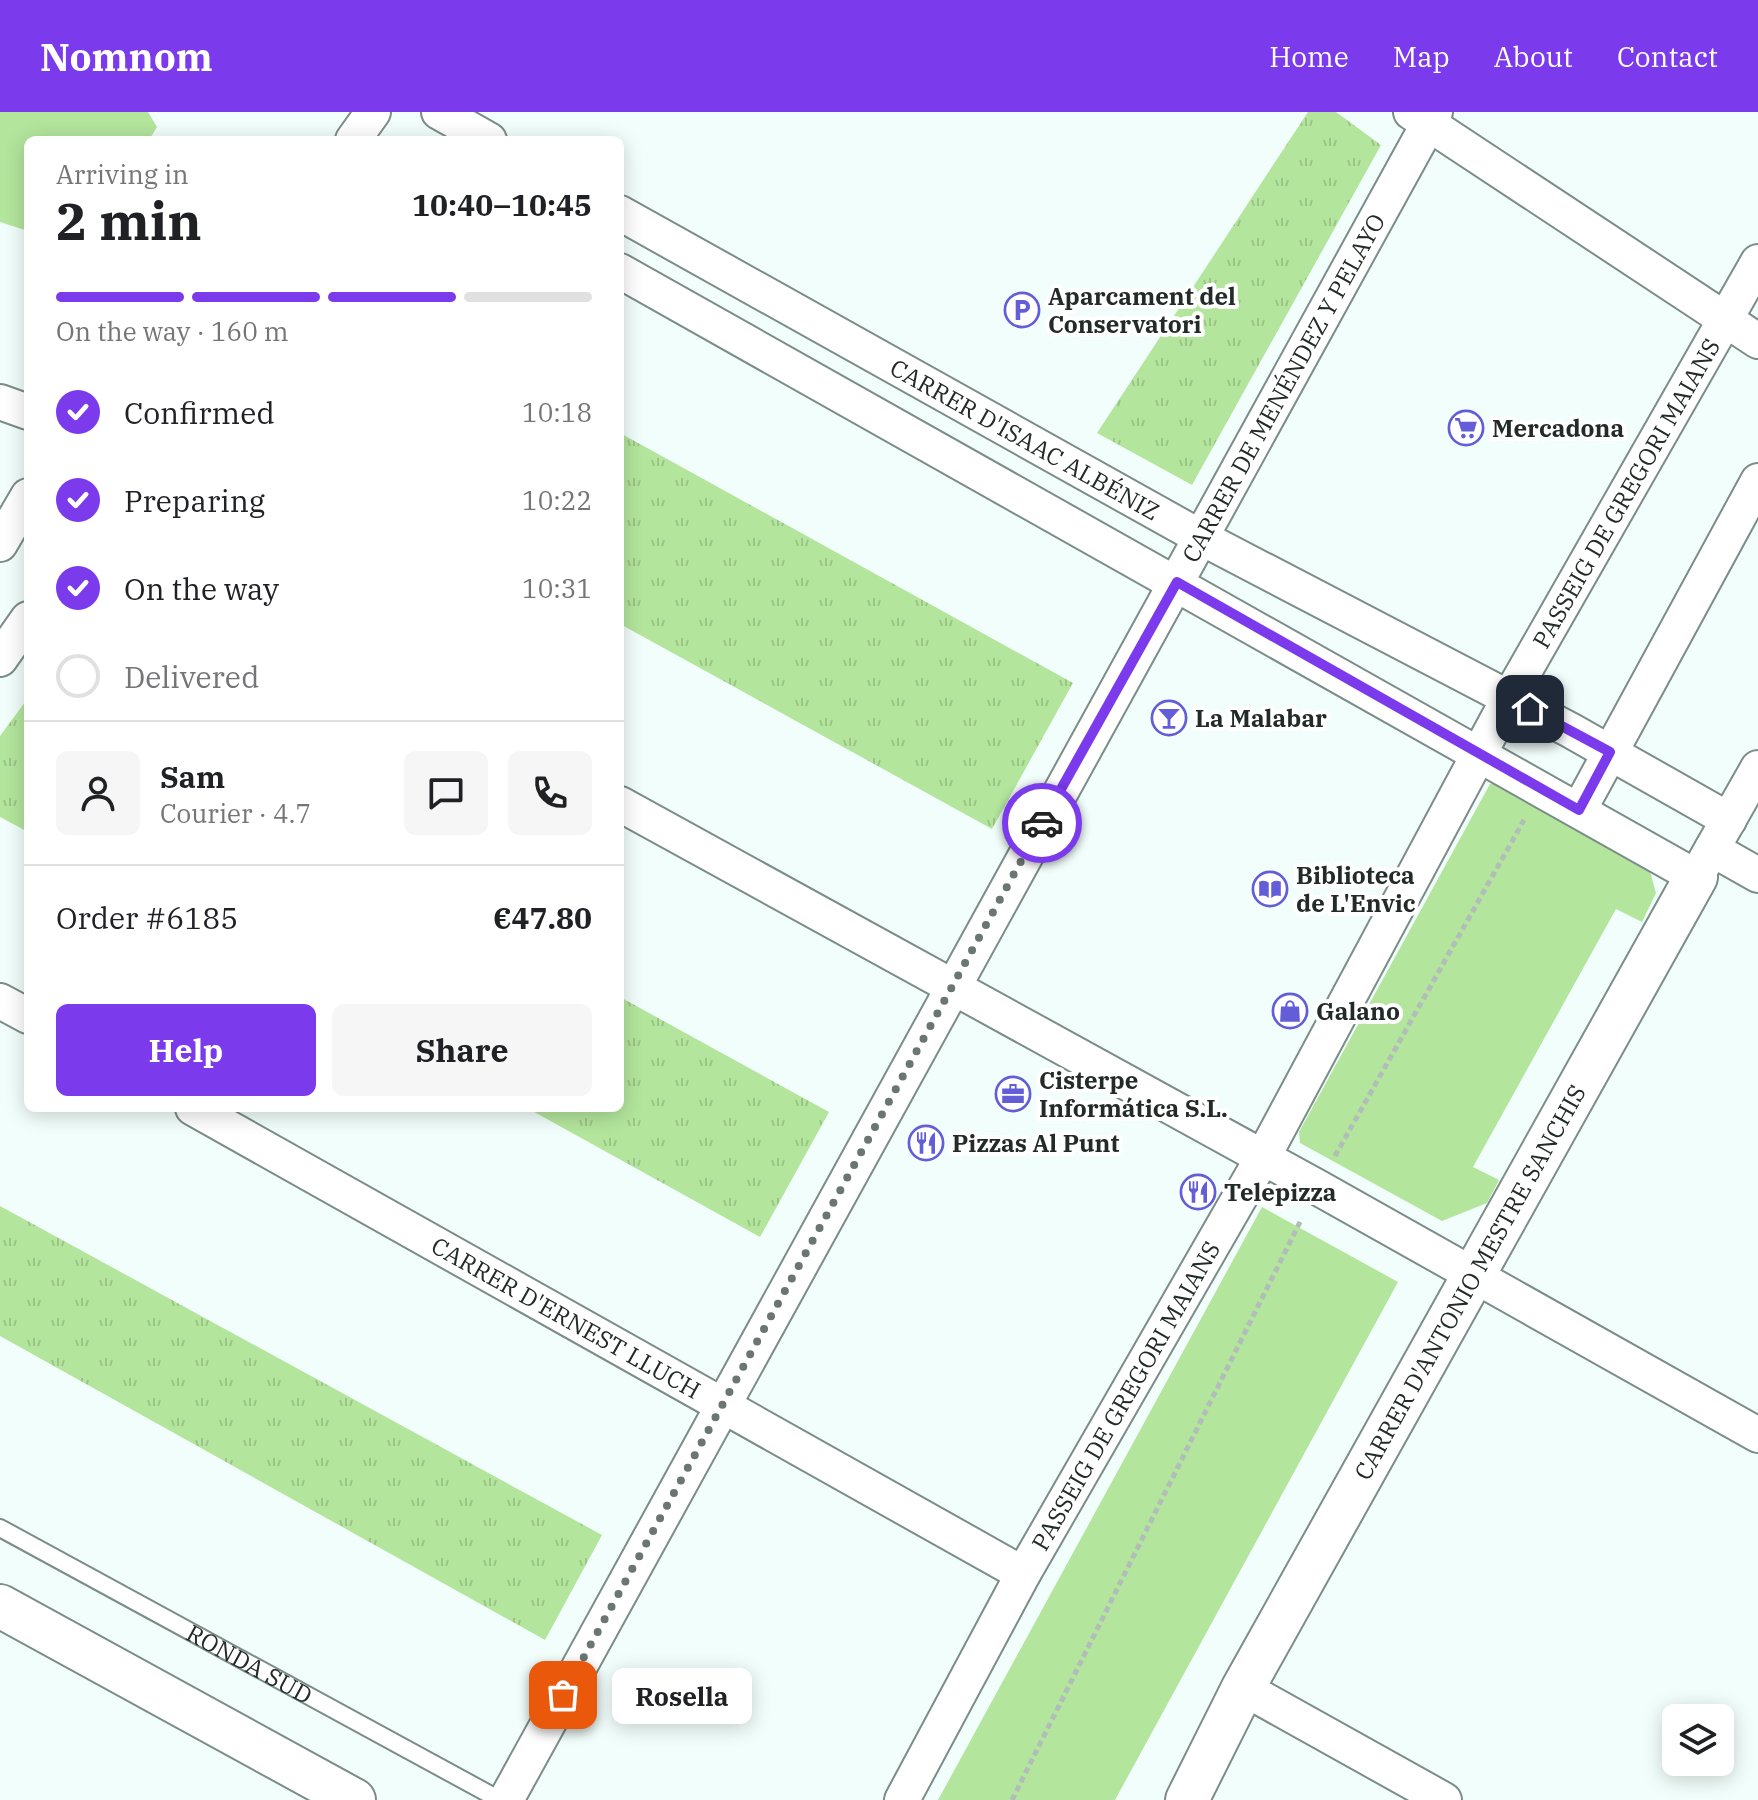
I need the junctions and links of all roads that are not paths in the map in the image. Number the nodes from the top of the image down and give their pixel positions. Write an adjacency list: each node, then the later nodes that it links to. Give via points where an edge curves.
1 (439, 112): 3 (street)
2 (1425, 116): 7 (street); 13 (street, CARRER DE MENÉNDEZ Y PELAYO)
3 (482, 136)
4 (624, 215): 13 (street, CARRER D'ISAAC ALBÉNIZ)
5 (1758, 262): 7 (street, PASSEIG DE GREGORI MAIANS)
6 (624, 273): 15 (street, CARRER D'ISAAC ALBÉNIZ)
7 (1724, 320): 8 (street, PASSEIG DE GREGORI MAIANS); 18 (street, PASSEIG DE GREGORI MAIANS)
8 (1758, 341)
9 (0, 402): 10 (street)
10 (24, 411)
11 (1758, 481): 19 (street)
12 (24, 503): 14 (street)
13 (1200, 537): 15 (street, CARRER DE MENÉNDEZ Y PELAYO); 18 (street, CARRER D'ISAAC ALBÉNIZ)
14 (0, 544)
15 (1177, 582): 20 (street, CARRER D'ISAAC ALBÉNIZ); 26 (street, CARRER DE MENÉNDEZ Y PELAYO)
16 (24, 625): 17 (street)
17 (0, 659)
18 (1509, 698): 19 (street, CARRER D'ISAAC ALBÉNIZ); 20 (street, PASSEIG DE GREGORI MAIANS)
19 (1610, 752): 23 (street); 24 (street, CARRER D'ISAAC ALBÉNIZ)
20 (1480, 754): 23 (street, CARRER D'ISAAC ALBÉNIZ); 30 (street, PASSEIG DE GREGORI MAIANS)
21 (1758, 768): 24 (street, CARRER D'ANTONIO MESTRE SANCHIS)
22 (624, 806): 26 (street)
23 (1579, 810): 24 (street, CARRER D'ISAAC ALBÉNIZ)
24 (1712, 848): 25 (street, CARRER D'ISAAC ALBÉNIZ); 31 (street, CARRER D'ANTONIO MESTRE SANCHIS)
25 (1758, 875)
26 (952, 986): 30 (street); 32 (street, CARRER DE MENÉNDEZ Y PELAYO)
27 (0, 1001): 28 (street)
28 (24, 1014)
29 (200, 1112): 32 (street, CARRER D'ERNEST LLUCH)
30 (1263, 1157): 31 (street); 35 (street, PASSEIG DE GREGORI MAIANS)
31 (1472, 1275): 33 (street); 37 (street, CARRER D'ANTONIO MESTRE SANCHIS)
32 (725, 1404): 35 (street, CARRER D'ERNEST LLUCH); 40 (street, CARRER DE MENÉNDEZ Y PELAYO)
33 (1758, 1435)
34 (0, 1528): 39 (lane, RONDA SUD)
35 (1023, 1574): 41 (street, PASSEIG DE GREGORI MAIANS)
36 (0, 1606): 38 (street)
37 (1243, 1688): 42 (street, CARRER D'ANTONIO MESTRE SANCHIS); 43 (street)
38 (354, 1800)
39 (500, 1800)
40 (506, 1800)
41 (902, 1800)
42 (1187, 1800)
43 (1444, 1800)

